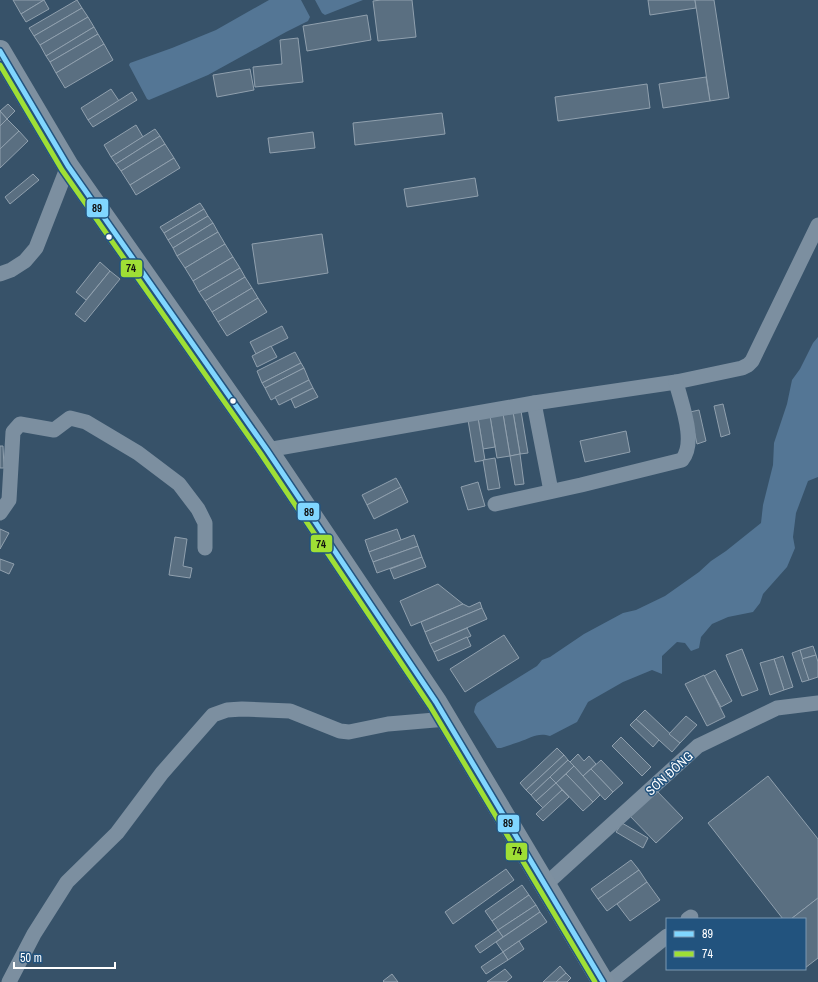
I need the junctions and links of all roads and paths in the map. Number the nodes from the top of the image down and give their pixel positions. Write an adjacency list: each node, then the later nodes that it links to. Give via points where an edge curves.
1 (0, 51): 2 (highway)
2 (68, 166): 4 (street, via 36,248 24,261); 7 (highway)
3 (818, 225): 5 (street, via 752,361 742,368)
4 (0, 274)
5 (676, 382): 6 (street); 8 (street, via 688,436 688,446 682,460)
6 (534, 403): 7 (street); 8 (street)
7 (267, 450): 13 (highway)
8 (552, 491): 9 (street)
9 (495, 504)
10 (0, 513): 11 (street, via 9,500 13,432 20,424 54,430 70,418 86,422 138,453 179,484 205,523)
11 (205, 548)
12 (818, 703): 14 (street, SƠN ĐÔNG, via 777,708 698,746)
13 (447, 720): 14 (highway); 16 (street, via 388,724 349,732 340,731 290,711 242,709 227,710 213,715 162,774 117,833 67,882 34,934)
14 (545, 885): 17 (highway)
15 (666, 937): 18 (street)
16 (9, 982)
17 (603, 982)
18 (610, 982)

